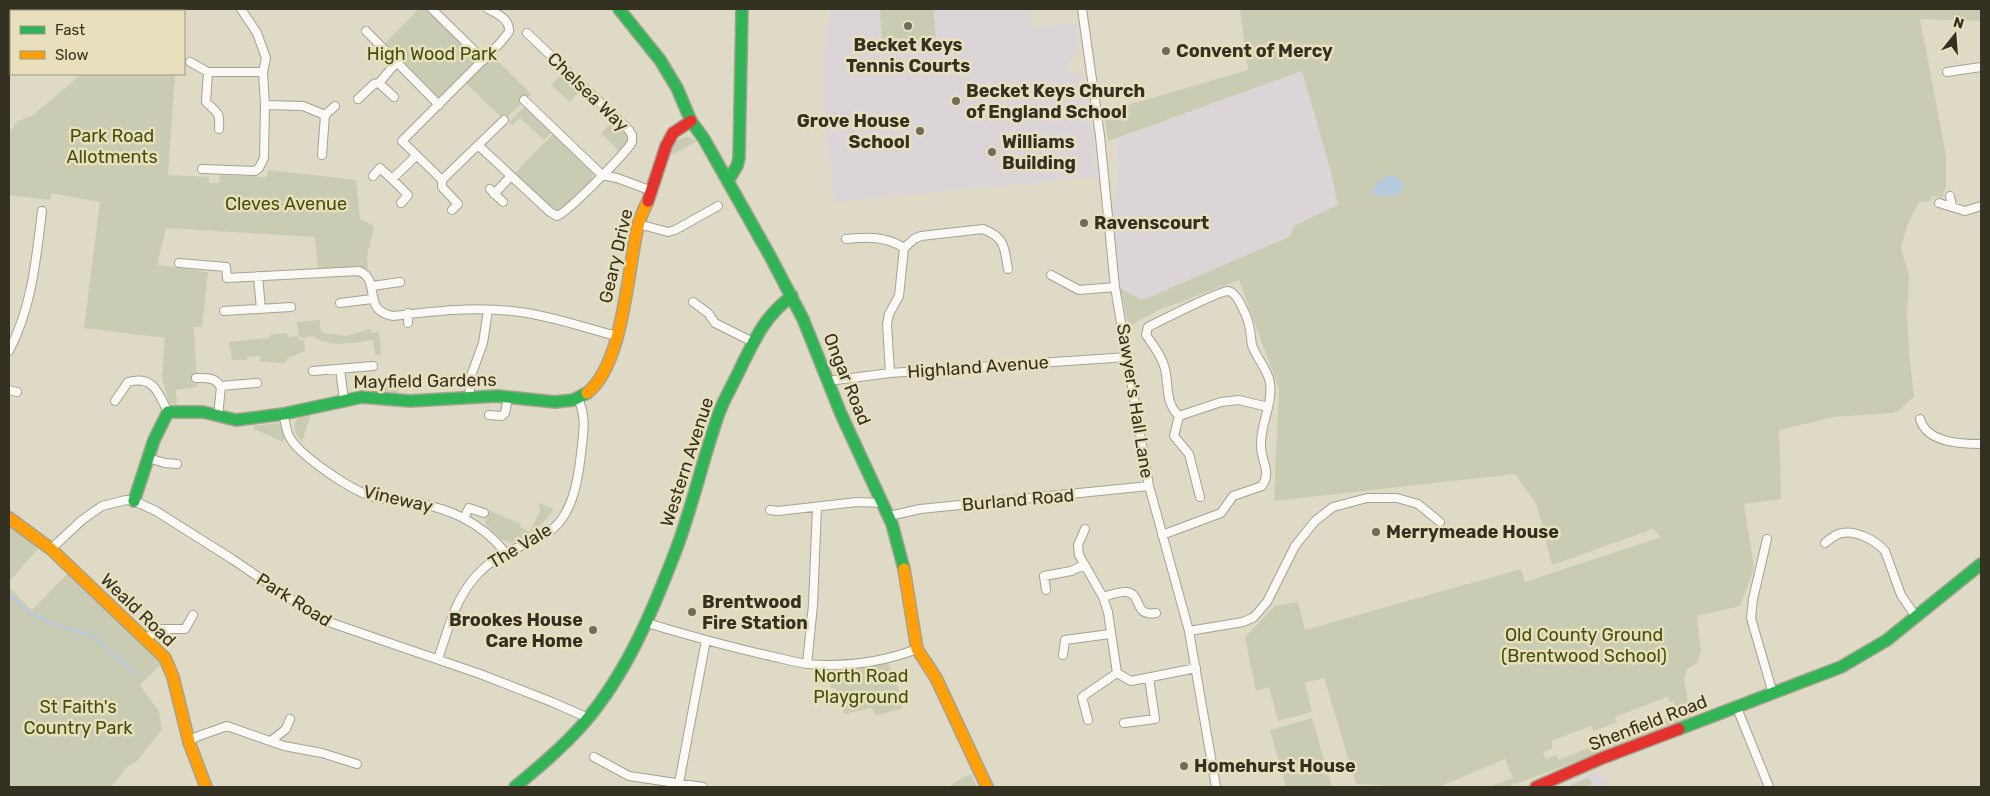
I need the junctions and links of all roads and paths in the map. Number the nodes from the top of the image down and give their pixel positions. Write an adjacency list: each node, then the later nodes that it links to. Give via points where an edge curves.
1 (241, 9): 14 (street, via 265,52)
2 (432, 9): 9 (street)
3 (488, 9): 9 (street, via 505,19 509,32)
4 (619, 9): 25 (street, Ongar Road, via 660,60)
5 (742, 9): 36 (street, via 739,158)
6 (1082, 9): 56 (street, Sawyer's Hall Lane, via 1100,136)
7 (366, 31): 11 (street)
8 (527, 33): 31 (street, Chelsea Way, via 630,132 633,138 630,145)
9 (484, 60): 21 (street)
10 (190, 62): 13 (street)
11 (396, 63): 16 (street); 21 (street)
12 (1981, 67): 15 (street)
13 (208, 72): 14 (street); 26 (street, via 206,102 220,115)
14 (263, 72): 20 (street)
15 (1947, 72)
16 (378, 82): 17 (street); 18 (street)
17 (394, 97)
18 (358, 99)
19 (524, 100): 31 (street)
20 (265, 105): 23 (street, via 303,106); 30 (street, via 264,158 259,168 256,171)
21 (439, 105): 29 (street, via 402,141)
22 (335, 106): 23 (street)
23 (325, 115): 28 (street)
24 (504, 120): 27 (street)
25 (691, 121): 36 (street, Ongar Road); 37 (street, Geary Drive, via 670,138)
26 (219, 128)
27 (478, 145): 33 (street); 35 (street)
28 (322, 155)
29 (416, 156): 34 (street); 35 (street)
30 (202, 169)
31 (602, 175): 33 (street, Chelsea Way, via 566,212 557,216); 37 (street)
32 (372, 176): 34 (street, via 380,168)
33 (511, 176): 39 (street, via 492,191)
34 (392, 180): 40 (street, via 408,195)
35 (442, 180): 45 (street, via 442,187 458,204)
36 (728, 181): 57 (street, Ongar Road)
37 (652, 191): 47 (street, Geary Drive)
38 (1950, 196): 44 (street)
39 (503, 202)
40 (401, 203)
41 (1939, 203): 44 (street)
42 (718, 206): 47 (street, via 668,232)
43 (1981, 206): 44 (street, via 1965,211)
44 (1952, 207)
45 (452, 210)
46 (42, 211): 69 (street, via 29,302)
47 (638, 224): 67 (street, Geary Drive)
48 (846, 239): 49 (street, via 871,237)
49 (904, 248): 51 (street, via 921,236 983,229 1002,241); 74 (street, via 900,296 887,324)
50 (179, 263): 53 (street, via 226,268 227,278)
51 (1008, 269)
52 (1051, 275): 56 (street, via 1079,290)
53 (258, 276): 55 (street, via 359,271 366,275); 62 (street)
54 (400, 282): 55 (street)
55 (372, 286): 58 (street)
56 (1115, 287): 70 (street, Sawyer's Hall Lane)
57 (792, 296): 68 (street, Western Avenue, via 773,312); 76 (street, Ongar Road)
58 (372, 299): 60 (street); 65 (street, via 386,314)
59 (693, 302): 68 (street, via 715,323)
60 (340, 303)
61 (291, 307): 62 (street)
62 (261, 309): 64 (street)
63 (488, 310): 65 (street); 67 (street, via 533,314); 79 (street, via 483,343 471,376)
64 (224, 311)
65 (408, 313): 66 (street)
66 (408, 323)
67 (617, 336): 81 (street, Geary Drive, via 603,376 591,391)
68 (753, 342): 118 (street, Western Avenue, via 716,420 676,549)
69 (9, 351)
70 (1128, 357): 74 (street, Highland Avenue); 94 (street, Sawyer's Hall Lane)
71 (373, 366): 72 (street, Mayfield Gardens)
72 (340, 369): 73 (street, Mayfield Gardens); 82 (street, Mayfield Gardens)
73 (313, 371)
74 (890, 373): 76 (street, Highland Avenue)
75 (196, 378): 78 (street, via 211,378)
76 (828, 381): 97 (street, Ongar Road)
77 (257, 383): 78 (street)
78 (221, 386): 89 (street)
79 (470, 397): 80 (street, Mayfield Gardens); 82 (street, Mayfield Gardens, via 425,401 362,397)
80 (508, 397): 81 (street, Mayfield Gardens, via 555,402); 87 (street, Mayfield Gardens, via 502,416)
81 (578, 398): 110 (street, The Vale, via 585,418 577,482 571,500 558,524 549,532)
82 (344, 400): 86 (street, Mayfield Gardens)
83 (115, 401): 85 (street, via 128,382 142,381 155,387)
84 (1268, 407): 88 (street, via 1239,400 1221,402); 88 (street, via 1270,382 1252,345 1242,305 1228,291 1148,327 1146,335 1165,368 1168,400); 106 (street, via 1261,434 1268,473 1262,486 1232,496 1221,513)
85 (168, 412): 89 (street, Mayfield Gardens, via 203,412); 92 (street)
86 (283, 414): 89 (street, Mayfield Gardens, via 236,420); 103 (street, Vineway, via 288,435 301,451 350,486 371,496 425,504)
87 (489, 415)
88 (1179, 416): 95 (street, via 1174,436 1189,454)
89 (218, 417)
90 (1920, 420): 91 (street, via 1922,427 1939,438 1960,444)
91 (1981, 444)
92 (148, 458): 93 (street); 96 (street)
93 (177, 464)
94 (1149, 486): 101 (street, Burland Road, via 920,509); 106 (street, Sawyer's Hall Lane)
95 (1200, 497)
96 (134, 502): 109 (street, Park Road, via 126,500 102,506); 125 (street, Park Road, via 156,511 224,554 320,620)
97 (883, 503): 98 (street, via 857,502); 101 (street, Ongar Road)
98 (817, 507): 99 (street); 126 (street)
99 (770, 510)
100 (484, 513): 103 (street, via 469,508)
101 (889, 516): 123 (street, Ongar Road, via 902,558)
102 (9, 518): 109 (street, Weald Road)
103 (464, 518): 110 (street, Vineway, via 474,522)
104 (1440, 522): 119 (street, via 1418,504 1397,498 1367,498 1333,506 1315,520 1295,546 1267,602 1254,617 1243,622)
105 (1085, 529): 112 (street, via 1078,545 1078,555)
106 (1162, 535): 119 (street, Sawyer's Hall Lane)
107 (1767, 539): 130 (street, via 1751,618)
108 (1825, 543): 117 (street, via 1836,535 1850,533 1881,546 1901,595)
109 (51, 550): 121 (street, Weald Road)
110 (505, 552): 125 (street, The Vale, via 483,569 459,599)
111 (1981, 564): 117 (street, Shenfield Road)
112 (1084, 565): 113 (street, via 1072,571 1044,576); 114 (street)
113 (1046, 590)
114 (1104, 597): 115 (street, via 1125,591 1135,596 1139,609); 120 (street)
115 (1156, 613)
116 (193, 615): 121 (street, via 185,629 159,629)
117 (1916, 617): 130 (street, Shenfield Road, via 1887,640 1848,663)
118 (647, 623): 122 (street); 132 (street, Western Avenue, via 616,680)
119 (1189, 631): 127 (street, Sawyer's Hall Lane)
120 (1110, 634): 124 (street, via 1066,640); 128 (street)
121 (144, 640): 136 (street, Weald Road, via 168,664)
122 (706, 640): 126 (street); 140 (street)
123 (917, 649): 126 (street, via 868,662); 144 (street, Ongar Road, via 936,678)
124 (1063, 655)
125 (438, 659): 132 (street, Park Road)
126 (807, 664)
127 (1196, 668): 129 (street); 145 (street, Sawyer's Hall Lane)
128 (1117, 673): 129 (street, via 1131,681); 134 (street, via 1082,697)
129 (1149, 678): 135 (street, via 1155,718)
130 (1773, 694): 131 (street, Shenfield Road)
131 (1737, 708): 146 (street, Shenfield Road, via 1600,759); 147 (street)
132 (588, 718): 142 (street, Western Avenue)
133 (290, 719): 137 (street, via 286,729)
134 (1088, 720)
135 (1124, 723)
136 (189, 742): 137 (street, via 227,726); 141 (street, Weald Road)
137 (271, 742): 139 (street)
138 (594, 757): 140 (street, via 627,775)
139 (357, 764)
140 (679, 784): 143 (street)
141 (206, 787)
142 (515, 787)
143 (703, 787)
144 (987, 787)
145 (1216, 787)
146 (1539, 787)
147 (1769, 787)

